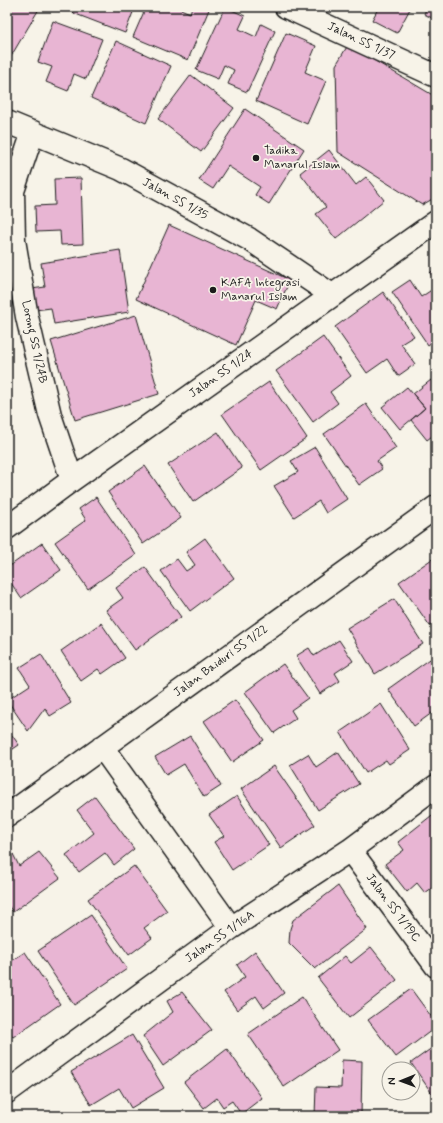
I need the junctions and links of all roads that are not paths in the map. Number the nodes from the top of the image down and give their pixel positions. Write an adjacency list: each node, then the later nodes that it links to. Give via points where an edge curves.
1 (286, 7): 2 (street, Jalan SS 1/37)
2 (436, 76)
3 (7, 122): 4 (street, Jalan SS 1/35)
4 (33, 132): 6 (street, Jalan SS 1/35, via 122,169 249,239); 7 (street, Lorong SS 1/24B, via 13,191 14,240 27,317 50,414)
5 (436, 222): 6 (street, Jalan SS 1/24)
6 (332, 295): 7 (street, Jalan SS 1/24)
7 (72, 480): 9 (street, Jalan SS 1/24)
8 (436, 507): 10 (street, Jalan Baiduri SS 1/22)
9 (7, 528)
10 (102, 747): 12 (street, Jalan Baiduri SS 1/22); 14 (street)
11 (436, 786): 13 (street, Jalan SS 1/16A)
12 (7, 816)
13 (350, 850): 14 (street, Jalan SS 1/16A); 15 (street, Jalan SS 1/19C)
14 (231, 928): 16 (street, Jalan SS 1/16A)
15 (436, 966)
16 (7, 1092)

